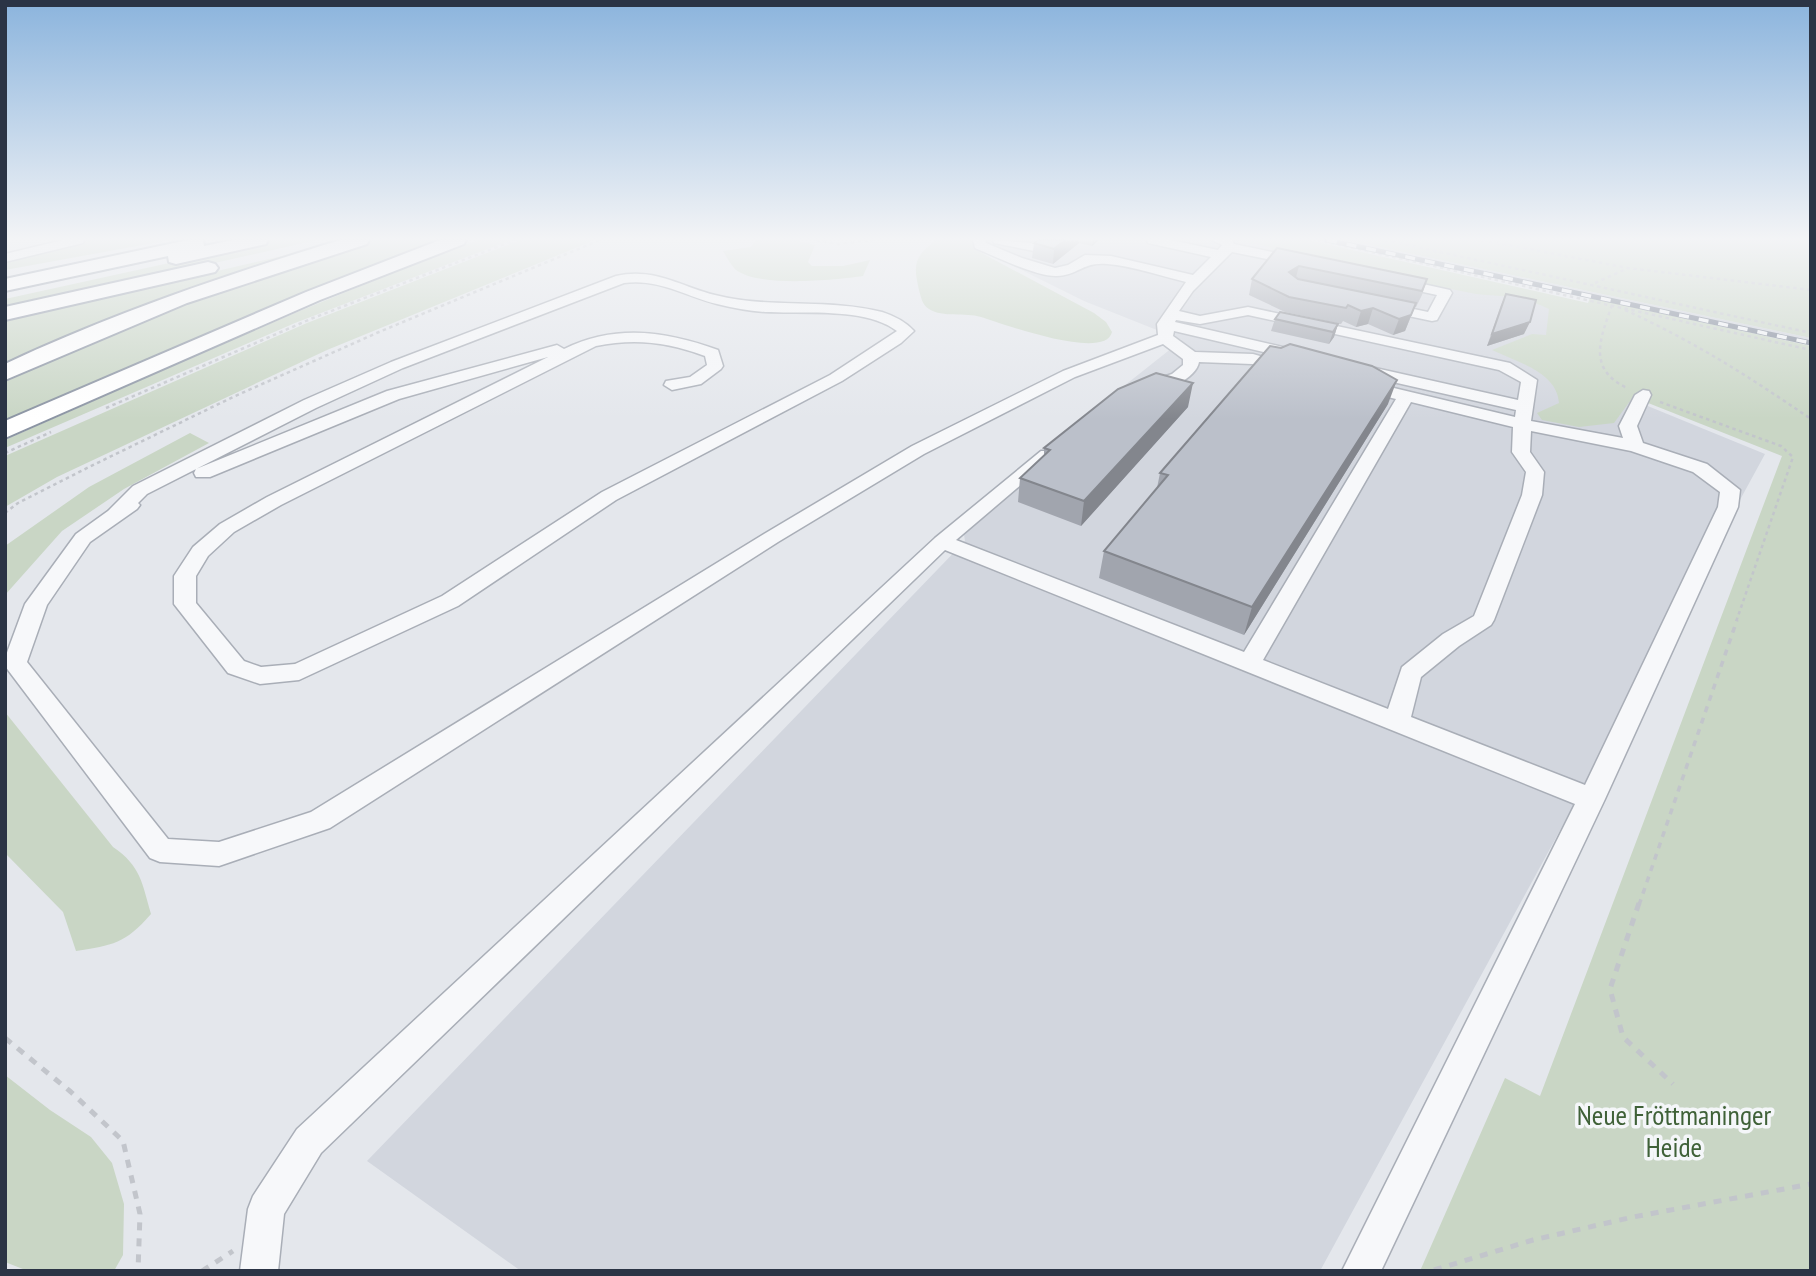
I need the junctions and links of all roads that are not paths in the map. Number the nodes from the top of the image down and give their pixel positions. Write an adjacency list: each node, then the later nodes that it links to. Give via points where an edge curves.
1 (69, 300): 9 (highway)
2 (173, 300): 14 (highway)
3 (305, 300): 21 (highway)
4 (567, 300): 24 (street, via 310,404 140,490)
5 (724, 300): 11 (street, via 876,314 898,321 906,331 836,378 609,496 450,601 299,672 260,676 236,667 185,604 185,576 200,552 227,528)
6 (1178, 300): 10 (street)
7 (1442, 300): 8 (street, via 1432,317)
8 (1370, 304)
9 (5, 314)
10 (1167, 325): 12 (street); 13 (lane); 20 (lane, via 1248,312 1504,366 1530,380); 24 (street, via 918,450 320,820 219,854 160,850 15,663 36,604 83,538)
11 (591, 342): 16 (street, via 627,334 666,337 712,353 715,366 695,381); 24 (street, via 393,395)
12 (1191, 357): 13 (street); 17 (street, via 1191,366 1178,377)
13 (1308, 365)
14 (5, 373)
15 (1353, 375): 19 (street); 20 (lane)
16 (672, 384)
17 (1127, 394)
18 (1643, 395): 23 (street, via 1628,426)
19 (1406, 396): 20 (street); 26 (street)
20 (1524, 415): 23 (street); 27 (street, via 1521,452 1535,472 1532,495 1483,620 1410,673)
21 (5, 430)
22 (1065, 440): 25 (street)
23 (1634, 446): 28 (street, via 1700,468 1730,490 1728,507)
24 (118, 511)
25 (942, 542): 26 (street); 29 (street, via 309,1141 266,1209)
26 (1249, 664): 27 (street)
27 (1397, 722): 28 (street)
28 (1592, 799): 30 (street)
29 (259, 1271)
30 (1361, 1271)

